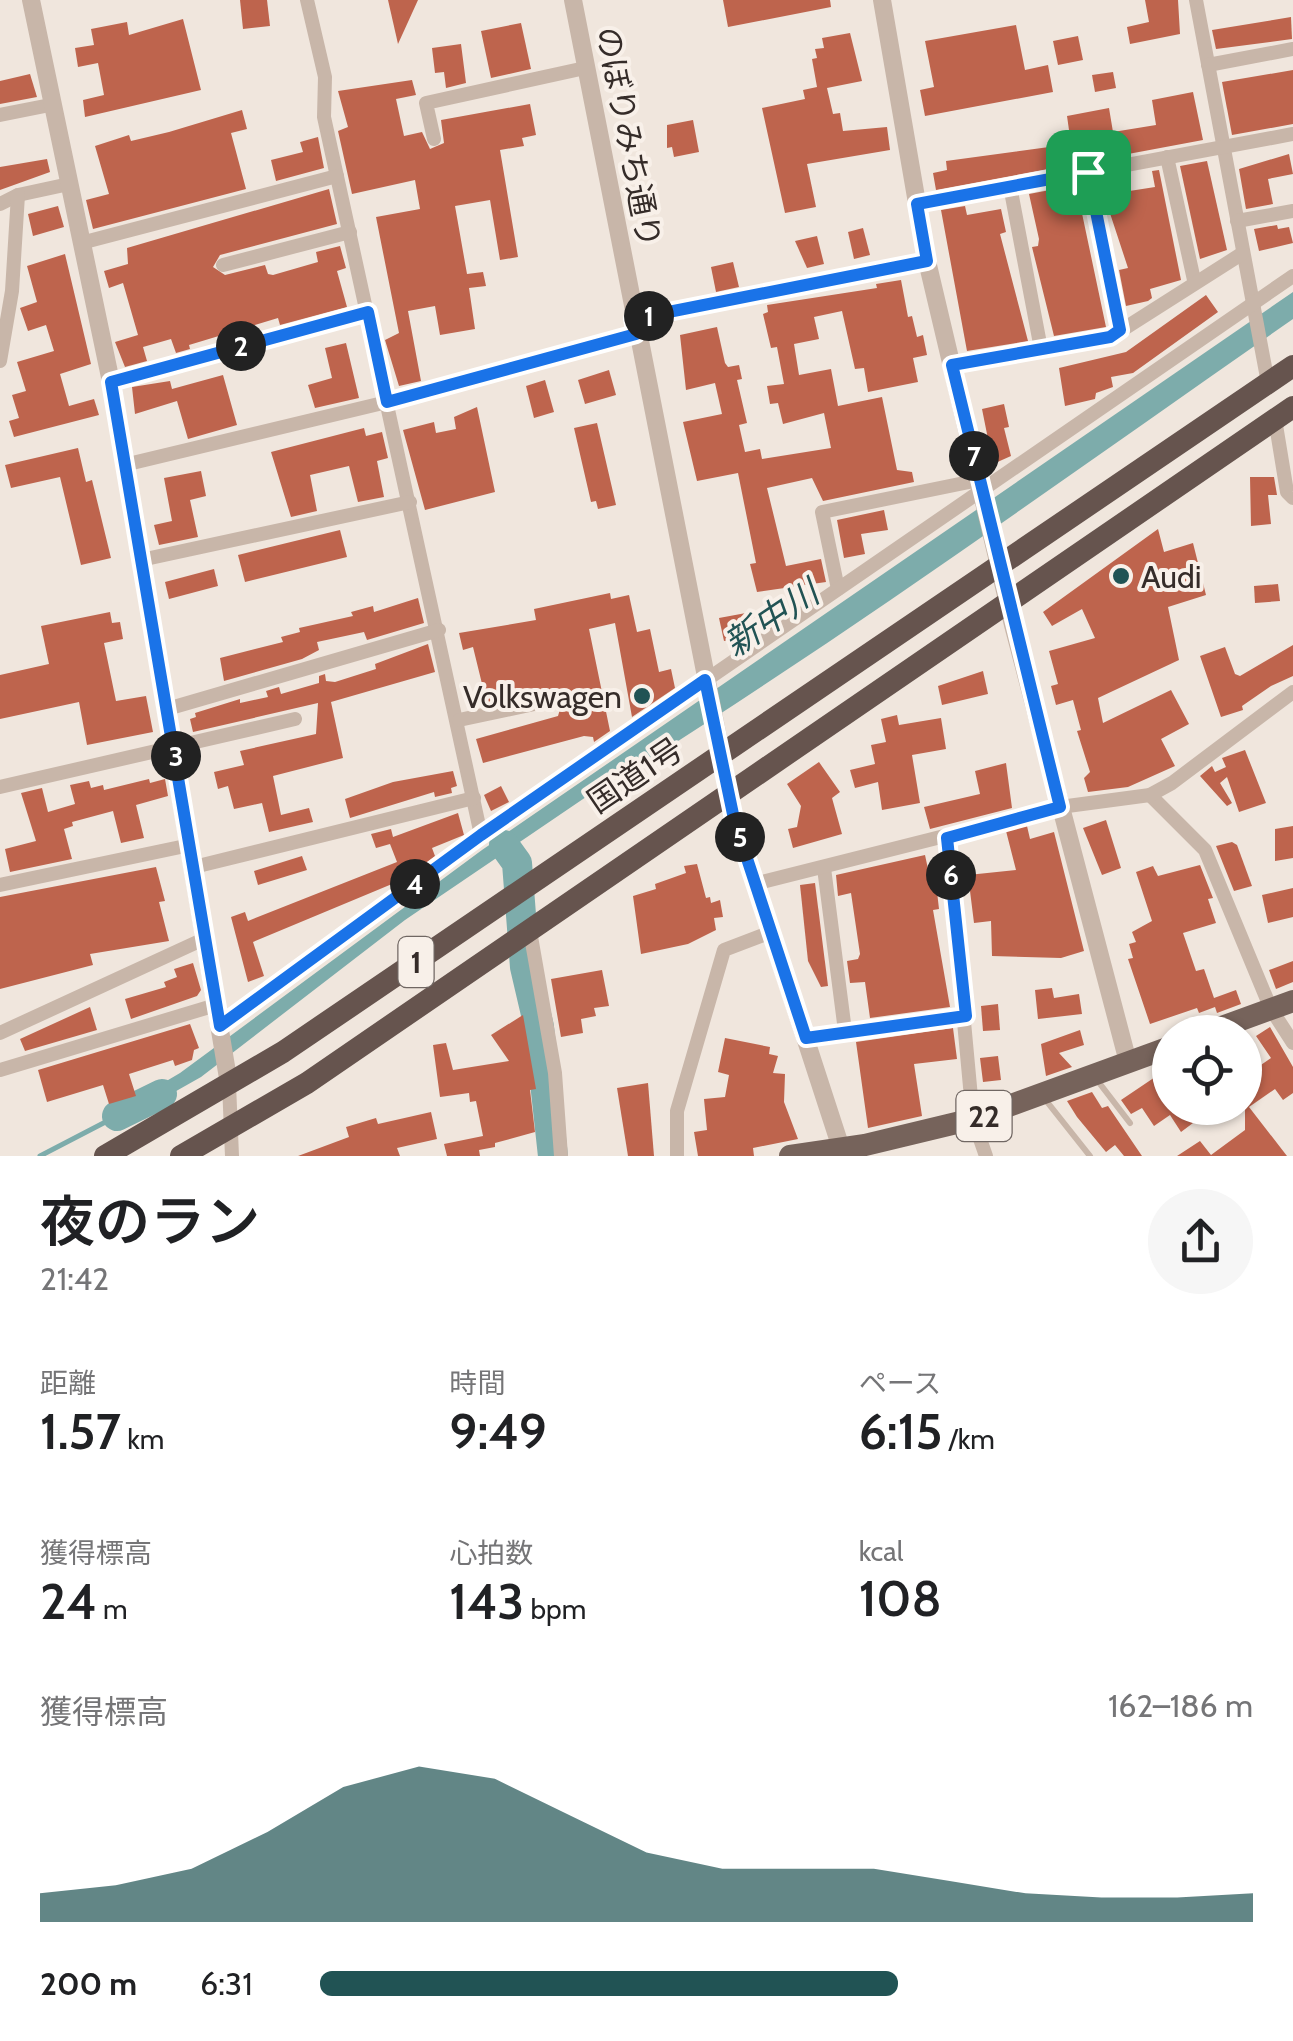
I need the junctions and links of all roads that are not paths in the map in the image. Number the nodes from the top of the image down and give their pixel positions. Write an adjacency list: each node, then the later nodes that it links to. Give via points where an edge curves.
1 (31, 0): 9 (street)
2 (307, 0): 16 (street)
3 (573, 0): 8 (street, のぼりみち通り)
4 (882, 0): 21 (street)
5 (1196, 0): 7 (street)
6 (1293, 49): 7 (street)
7 (1208, 65): 13 (street)
8 (586, 68): 12 (street, via 426,103); 34 (street, のぼりみち通り)
9 (50, 105): 10 (street); 17 (street)
10 (0, 115)
11 (1293, 134): 13 (street)
12 (434, 139)
13 (1224, 147): 14 (street); 23 (street)
14 (1167, 157): 15 (street); 30 (street)
15 (1088, 172): 18 (street); 35 (street)
16 (337, 176): 24 (street); 25 (street)
17 (69, 184): 19 (street); 25 (street)
18 (1010, 186): 21 (street); 36 (street)
19 (18, 194): 20 (street); 31 (street)
20 (0, 204)
21 (917, 204): 27 (street)
22 (1293, 211): 23 (street)
23 (1237, 222): 26 (street)
24 (350, 232): 28 (street); 33 (street)
25 (82, 243): 40 (street)
26 (1243, 252): 30 (street); 32 (street)
27 (927, 261): 34 (street); 38 (street)
28 (223, 265)
29 (1293, 276): 32 (street)
30 (1194, 280): 35 (street)
31 (5, 304): 37 (street)
32 (1252, 305): 41 (street); 45 (street)
33 (368, 312): 40 (street); 42 (street)
34 (635, 327): 42 (street); 53 (street, のぼりみち通り)
35 (1120, 330): 36 (street)
36 (1041, 349): 38 (street)
37 (0, 361)
38 (952, 365): 45 (street)
39 (1293, 366): 41 (highway, 国道1号 / 1)
40 (111, 382): 44 (street)
41 (1268, 382): 48 (highway, 国道1号 / 1)
42 (387, 402): 44 (street); 47 (street)
43 (1284, 413): 46 (street); 51 (highway, 1)
44 (124, 466): 49 (street)
45 (981, 486): 48 (street); 50 (street); 50 (street, via 822,512)
46 (1293, 498)
47 (410, 502): 49 (street); 52 (street)
48 (998, 557): 51 (street); 60 (highway, 国道1号 / 1)
49 (141, 560): 56 (street)
50 (838, 589): 53 (street)
51 (1009, 600): 62 (highway, 1); 65 (street)
52 (439, 630): 56 (street); 58 (street)
53 (705, 680): 60 (street, のぼりみち通り); 66 (street)
54 (1293, 692): 63 (street)
55 (553, 700): 58 (street)
56 (167, 708): 59 (street)
57 (294, 720): 59 (street)
58 (459, 720): 64 (street)
59 (174, 748): 61 (street); 68 (street)
60 (719, 749): 62 (street, のぼりみち通り); 89 (highway, 国道1号 / 1, via 283,1052)
61 (0, 787)
62 (729, 794): 71 (street, のぼりみち通り); 73 (highway, 1)
63 (1150, 794): 65 (street); 77 (street, via 1204,850)
64 (474, 798): 66 (street); 69 (street)
65 (1060, 807): 67 (street); 86 (street)
66 (481, 835): 80 (street)
67 (947, 838): 70 (street); 79 (street)
68 (190, 845): 69 (street); 72 (street)
69 (194, 867): 75 (street)
70 (824, 868): 71 (street); 81 (street)
71 (754, 884): 74 (street, のぼりみち通り)
72 (0, 885)
73 (530, 931): 93 (highway, 1); 98 (street)
74 (771, 932): 83 (street, のぼりみち通り); 99 (street, via 724,950 677,1111)
75 (206, 938): 76 (street); 82 (street)
76 (216, 1004): 80 (street); 87 (street)
77 (1282, 1005): 78 (main road); 84 (street)
78 (1255, 1015)
79 (966, 1016): 81 (street); 91 (street)
80 (220, 1031): 89 (street)
81 (845, 1031): 83 (street)
82 (0, 1032)
83 (806, 1038): 94 (street, のぼりみち通り)
84 (1293, 1043)
85 (1152, 1053): 86 (main road, 22)
86 (1128, 1062): 88 (main road, 22)
87 (0, 1070)
88 (1093, 1076): 90 (main road, 22); 92 (lane)
89 (228, 1081): 93 (street); 95 (highway, 国道1号 / 1)
90 (1042, 1096): 91 (main road, 22); 102 (lane)
91 (974, 1119): 94 (main road, 22); 101 (street)
92 (1130, 1123)
93 (230, 1128): 96 (highway, 1); 97 (street)
94 (842, 1152): 100 (main road, 22)
95 (105, 1156)
96 (181, 1156)
97 (232, 1156)
98 (562, 1156)
99 (677, 1156)
100 (790, 1156)
101 (986, 1156)
102 (1090, 1156)

